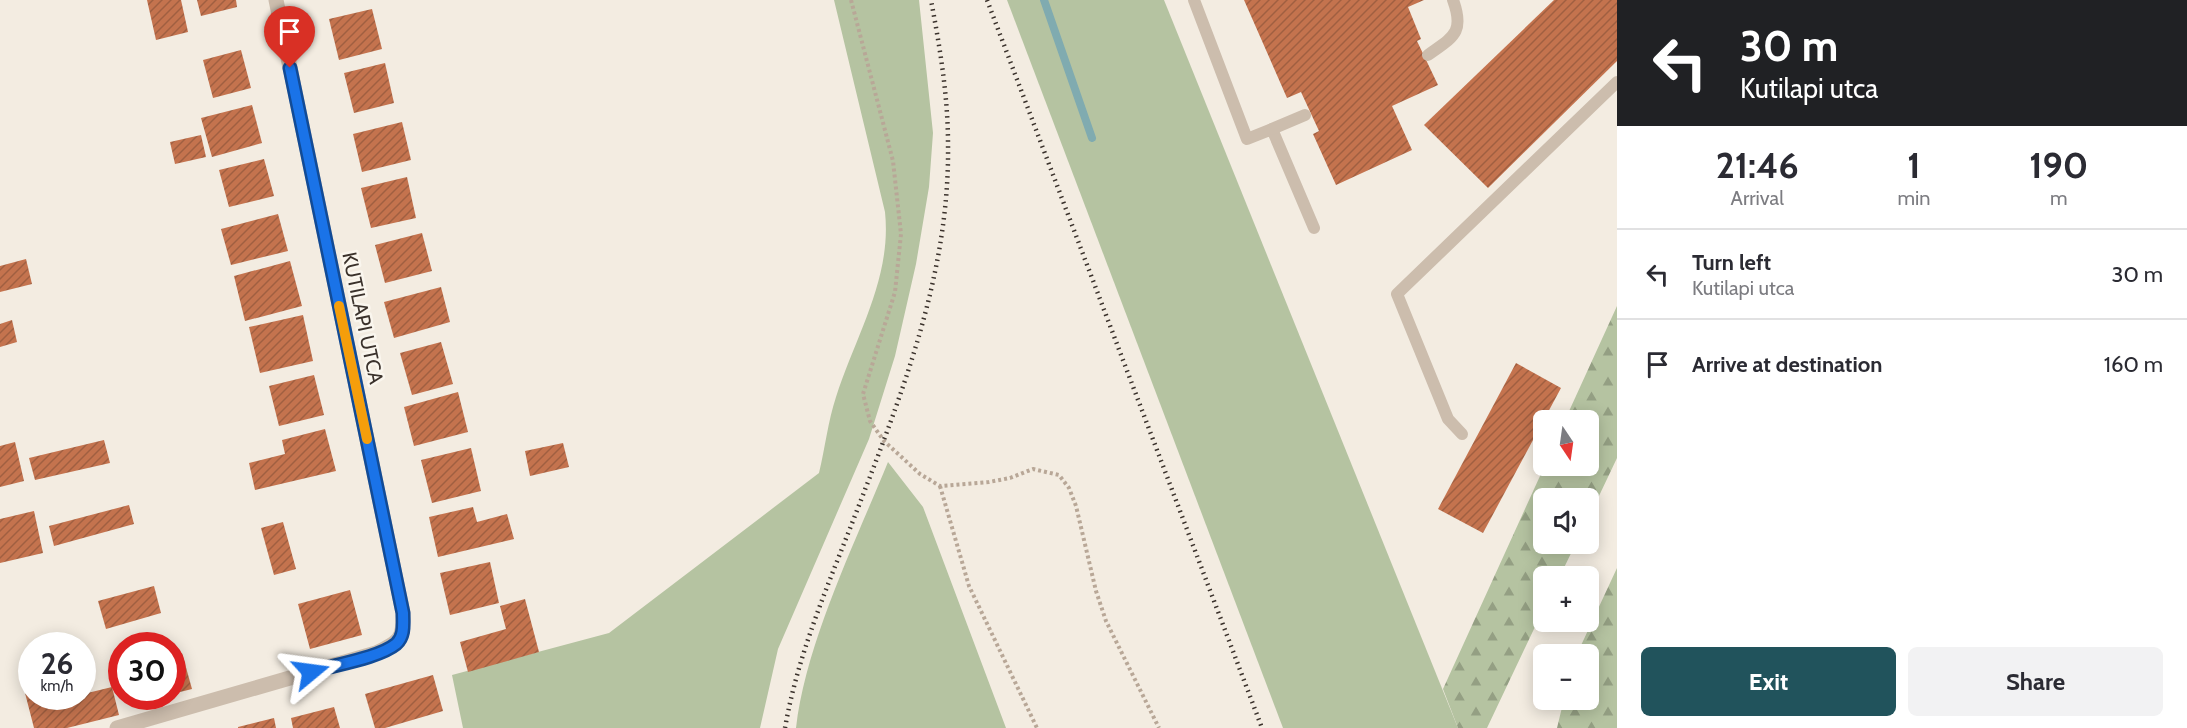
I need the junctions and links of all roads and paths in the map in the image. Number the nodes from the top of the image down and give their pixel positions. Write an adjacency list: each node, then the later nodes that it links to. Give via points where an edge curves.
1 (276, 0): 12 (street, KUTILAPI UTCA, via 403,613 403,631 396,644 376,653)
2 (851, 0): 11 (path, via 893,161 901,234 895,292 863,394 870,421 884,441 920,474)
3 (1194, 0): 8 (lane, via 1247,139)
4 (1453, 0): 5 (lane, via 1459,27)
5 (1428, 55)
6 (1617, 82): 10 (lane, via 1397,294 1448,419)
7 (1305, 115): 8 (lane)
8 (1272, 129): 9 (lane)
9 (1314, 228)
10 (1462, 434)
11 (940, 486): 13 (path, via 969,586); 14 (path, via 989,482 1033,469 1059,475 1076,506 1106,621)
12 (117, 728)
13 (1036, 728)
14 (1159, 728)

